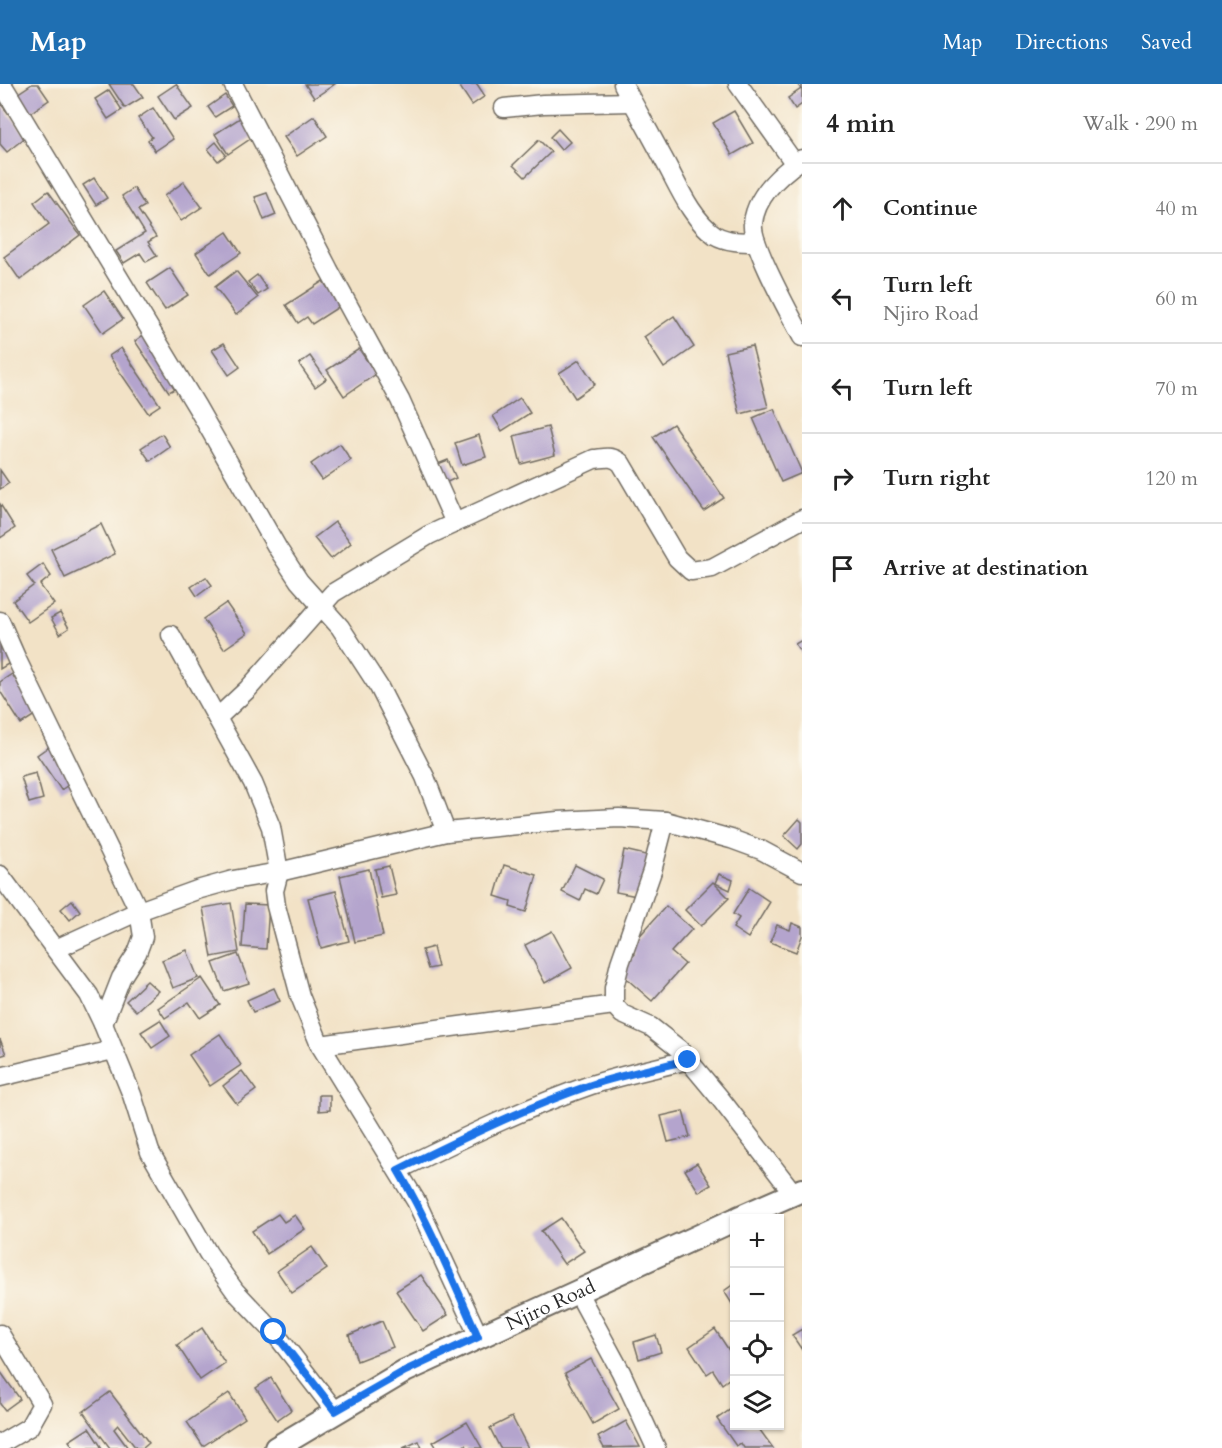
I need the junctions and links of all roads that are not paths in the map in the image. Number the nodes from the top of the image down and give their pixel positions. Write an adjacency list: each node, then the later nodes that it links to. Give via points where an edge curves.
1 (233, 84): 11 (street, via 400,400)
2 (623, 84): 5 (street)
3 (738, 84): 7 (street)
4 (5, 89): 12 (street, via 278,549)
5 (632, 102): 6 (street); 8 (street, via 680,189 706,227 733,241)
6 (504, 108)
7 (799, 161): 8 (street, via 772,183 757,208 752,225)
8 (756, 242): 9 (street)
9 (802, 337)
10 (802, 519): 11 (street, via 712,568 691,571 677,558 621,463 610,457 594,459)
11 (455, 523): 12 (street, via 352,580)
12 (320, 605): 15 (street, via 248,689); 17 (street, via 340,627 379,687 425,777)
13 (0, 621): 21 (street)
14 (171, 635): 15 (street)
15 (217, 718): 18 (street, via 253,783 271,827)
16 (665, 822): 17 (street, via 620,818 558,820); 19 (street, via 731,839); 23 (street, via 620,963)
17 (446, 832): 18 (street)
18 (279, 872): 21 (street, via 197,890); 25 (street, via 274,891 276,906 300,996)
19 (802, 872)
20 (0, 875): 22 (street)
21 (139, 911): 22 (street); 24 (street, via 143,937)
22 (56, 949): 24 (street, via 89,995)
23 (614, 1005): 25 (street); 27 (street, via 622,1014 660,1033)
24 (103, 1024): 26 (street)
25 (320, 1045): 29 (street)
26 (113, 1050): 28 (street); 36 (street, via 150,1152 208,1253)
27 (688, 1060): 29 (street, via 609,1080 534,1106); 30 (street)
28 (0, 1077)
29 (398, 1170): 35 (street, via 435,1239)
30 (798, 1192): 31 (street, Njiro Road)
31 (747, 1214)
32 (730, 1222): 33 (street, Njiro Road)
33 (577, 1291): 35 (street, Njiro Road); 39 (street)
34 (0, 1334): 37 (street, via 42,1404 28,1427)
35 (478, 1337): 36 (street, Njiro Road, via 405,1371)
36 (335, 1411): 38 (street, Njiro Road)
37 (0, 1444)
38 (276, 1448)
39 (656, 1448)

